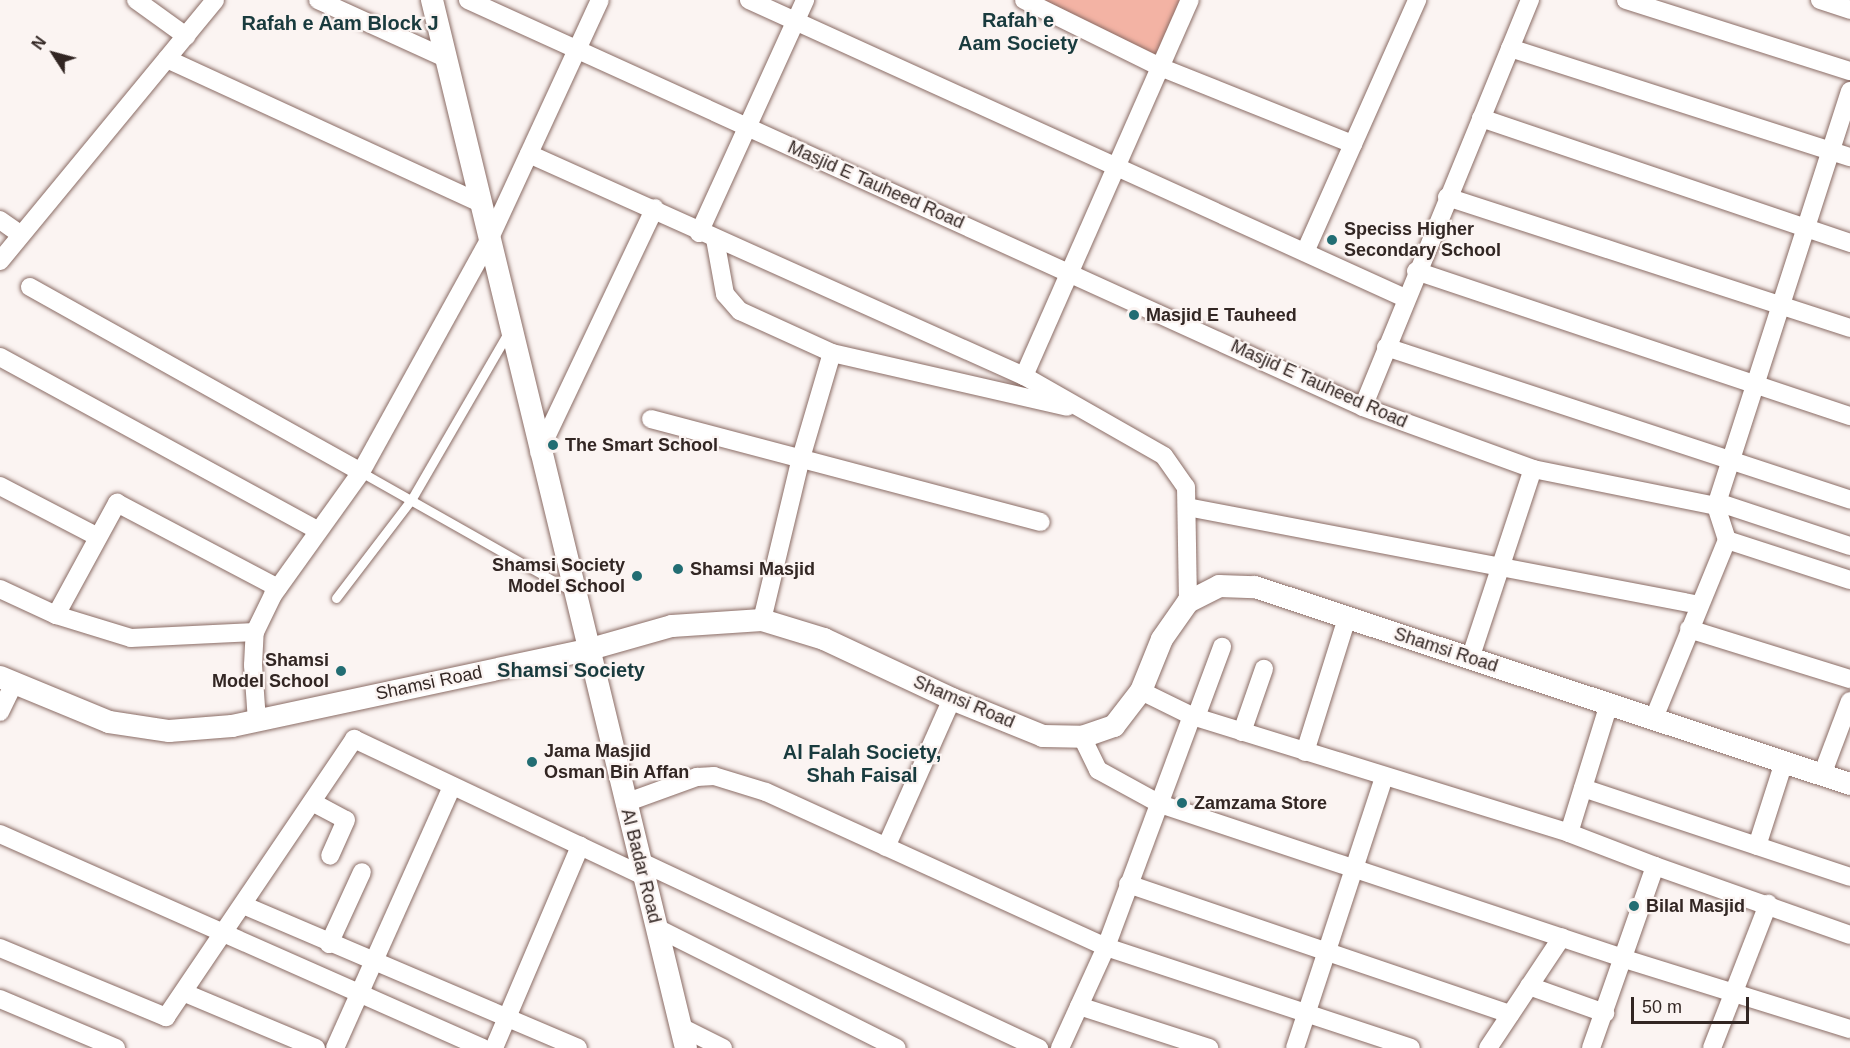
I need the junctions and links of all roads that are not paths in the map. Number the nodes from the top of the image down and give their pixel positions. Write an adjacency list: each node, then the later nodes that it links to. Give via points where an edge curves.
1 (136, 0): 17 (street)
2 (215, 0): 17 (street)
3 (432, 0): 20 (street, Al Badar Road)
4 (468, 0): 19 (street, Masjid E Tauheed Road)
5 (600, 0): 19 (street)
6 (749, 0): 16 (street)
7 (805, 0): 16 (street)
8 (1026, 0): 22 (street)
9 (1190, 0): 22 (street)
10 (1417, 0): 27 (street)
11 (1530, 0): 18 (street)
12 (1626, 0): 23 (street)
13 (1820, 0): 15 (street)
14 (320, 1): 20 (street)
15 (1850, 10)
16 (795, 21): 26 (street); 31 (street)
17 (186, 36): 21 (street)
18 (1510, 48): 25 (street); 28 (street)
19 (577, 50): 26 (street, Masjid E Tauheed Road); 29 (street)
20 (445, 58): 33 (street, Al Badar Road)
21 (167, 59): 33 (street); 37 (street)
22 (1160, 67): 27 (street); 31 (street)
23 (1850, 71)
24 (1850, 91): 28 (street)
25 (1481, 118): 32 (street); 36 (street)
26 (747, 127): 38 (street); 44 (street, Masjid E Tauheed Road)
27 (1353, 144): 41 (street)
28 (1830, 151): 30 (street); 36 (street)
29 (529, 154): 34 (street); 39 (street)
30 (1850, 157)
31 (1117, 166): 41 (street); 44 (street)
32 (1447, 197): 43 (street); 47 (street)
33 (480, 203): 39 (street, Al Badar Road)
34 (655, 208): 38 (street); 59 (street)
35 (0, 220): 37 (street)
36 (1805, 228): 40 (street); 47 (street)
37 (20, 234): 42 (street)
38 (707, 236): 51 (street, via 730,303); 53 (street)
39 (489, 240): 49 (street, Al Badar Road); 63 (street)
40 (1850, 243)
41 (1305, 252): 46 (street)
42 (0, 261)
43 (1416, 271): 46 (street); 54 (street)
44 (1070, 272): 53 (street); 55 (street, Masjid E Tauheed Road)
45 (30, 287): 63 (street)
46 (1405, 298): 50 (street)
47 (1780, 305): 48 (street); 54 (street)
48 (1850, 328)
49 (510, 329): 59 (street, Al Badar Road); 65 (lane)
50 (1386, 348): 55 (street); 61 (street)
51 (831, 353): 56 (street); 60 (street)
52 (0, 357): 70 (street)
53 (1024, 376): 56 (street)
54 (1755, 385): 57 (street); 61 (street)
55 (1362, 407): 62 (street, Masjid E Tauheed Road)
56 (1085, 411): 68 (street, via 1164,456 1186,487)
57 (1850, 416)
58 (651, 419): 60 (street)
59 (539, 452): 78 (street, Al Badar Road)
60 (801, 458): 69 (street); 84 (street)
61 (1731, 461): 66 (street); 67 (street)
62 (1533, 469): 67 (street, Masjid E Tauheed Road); 74 (street)
63 (361, 472): 65 (lane); 70 (street)
64 (0, 486): 71 (street)
65 (411, 500): 78 (lane); 79 (lane)
66 (1850, 500)
67 (1717, 504): 72 (street); 73 (street, Masjid E Tauheed Road)
68 (1187, 507): 74 (street); 80 (street)
69 (1041, 522)
70 (317, 530): 76 (street)
71 (99, 537): 76 (street, via 117,503); 82 (street)
72 (1727, 540): 75 (street); 81 (street)
73 (1850, 546)
74 (1500, 567): 81 (street); 89 (street)
75 (1850, 580)
76 (278, 588): 86 (street)
77 (0, 589): 82 (street)
78 (573, 592): 88 (street, Al Badar Road)
79 (336, 598)
80 (1188, 602): 83 (street, Shamsi Road, via 1219,586 1255,587); 93 (street, Shamsi Road, via 1162,639)
81 (1700, 605): 85 (street)
82 (56, 615): 86 (street, via 131,638)
83 (1347, 618): 89 (street, Shamsi Road); 103 (street)
84 (762, 620): 88 (street, Shamsi Road, via 672,626); 94 (street, Shamsi Road, via 824,639)
85 (1689, 629): 91 (street); 99 (street)
86 (255, 632): 100 (street, via 252,665)
87 (1222, 647): 98 (street)
88 (587, 650): 100 (street, Shamsi Road); 111 (street, Al Badar Road)
89 (1470, 659): 96 (street, Shamsi Road)
90 (1264, 669): 101 (street)
91 (1850, 679)
92 (7, 680): 97 (street); 100 (street, Shamsi Road, via 109,722 159,730)
93 (1141, 691): 98 (street); 102 (street, Shamsi Road, via 1114,726)
94 (952, 699): 102 (street, Shamsi Road, via 1043,736); 117 (street)
95 (1850, 701): 105 (street)
96 (1609, 704): 99 (street, Shamsi Road); 109 (street)
97 (0, 712)
98 (1194, 716): 101 (street); 112 (street)
99 (1654, 718): 104 (street, Shamsi Road)
100 (257, 721)
101 (1242, 732): 103 (street)
102 (1082, 737): 112 (street, via 1098,770)
103 (1305, 752): 106 (street)
104 (1784, 762): 105 (street, Shamsi Road); 116 (street)
105 (1822, 775): 107 (street, Shamsi Road)
106 (1384, 777): 113 (street); 121 (street)
107 (1850, 784)
108 (452, 786): 110 (street, via 354,739); 115 (street); 136 (street)
109 (1583, 788): 113 (street); 116 (street)
110 (312, 802): 118 (street, via 346,820); 126 (street)
111 (625, 803): 117 (street, via 697,777 714,776 766,792); 120 (street, Al Badar Road)
112 (1160, 804): 121 (street); 124 (street)
113 (1569, 833): 119 (street)
114 (0, 834): 128 (street)
115 (580, 846): 120 (street); 146 (street)
116 (1757, 846): 123 (street)
117 (886, 847): 132 (street)
118 (330, 856)
119 (1655, 866): 125 (street); 135 (street)
120 (641, 868): 127 (street, Al Badar Road); 158 (street)
121 (1353, 869): 130 (street); 134 (street)
122 (362, 872): 131 (street)
123 (1850, 877)
124 (1128, 884): 132 (street); 134 (street)
125 (1768, 904): 129 (street); 139 (street)
126 (243, 905): 128 (street); 131 (street)
127 (657, 928): 148 (street, Al Badar Road); 157 (street)
128 (224, 933): 138 (street); 140 (street)
129 (1850, 935)
130 (1562, 937): 135 (street); 137 (street)
131 (329, 944): 136 (street)
132 (1106, 947): 142 (street); 143 (street)
133 (0, 948): 138 (street, via 162,1017 171,1013)
134 (1326, 952): 143 (street); 145 (street)
135 (1625, 959): 139 (street); 144 (street)
136 (373, 963): 140 (street); 146 (street)
137 (1529, 986): 144 (street); 145 (street)
138 (185, 993): 151 (street)
139 (1734, 993): 147 (street); 164 (street)
140 (358, 996): 152 (street); 153 (street)
141 (0, 999): 150 (street)
142 (1079, 1006): 159 (street); 160 (street)
143 (1306, 1013): 161 (street); 162 (street)
144 (1605, 1013): 149 (street)
145 (1510, 1014): 163 (street)
146 (506, 1021): 154 (street); 155 (street)
147 (1850, 1029)
148 (684, 1037): 156 (street)
149 (1597, 1047)
150 (116, 1048)
151 (316, 1048)
152 (335, 1048)
153 (483, 1048)
154 (494, 1048)
155 (578, 1048)
156 (723, 1048)
157 (897, 1048)
158 (1040, 1048)
159 (1060, 1048)
160 (1209, 1048)
161 (1295, 1048)
162 (1411, 1048)
163 (1488, 1048)
164 (1712, 1048)

